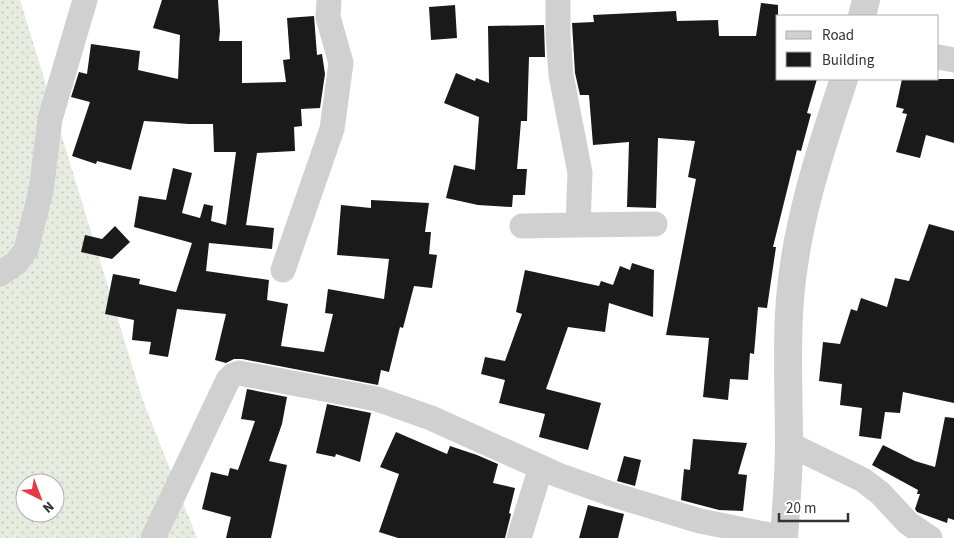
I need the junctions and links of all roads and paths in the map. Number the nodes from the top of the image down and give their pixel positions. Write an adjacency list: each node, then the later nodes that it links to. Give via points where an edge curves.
1 (85, 0): 13 (street, via 50,119 41,191 26,250 16,263)
2 (329, 0): 12 (street, via 328,18 340,63 332,129)
3 (558, 0): 10 (street, via 561,75 580,173)
4 (866, 0): 5 (street)
5 (862, 15)
6 (939, 57): 7 (street)
7 (954, 60)
8 (844, 80): 14 (street, via 818,156 800,228 790,299)
9 (655, 224): 10 (street)
10 (578, 225): 11 (street)
11 (522, 226)
12 (284, 270)
13 (0, 274)
14 (789, 444): 18 (street); 19 (street, via 863,480 908,523)
15 (541, 467): 16 (street, via 431,418 377,400 238,373 228,380); 17 (street); 18 (street, via 614,495 700,521)
16 (153, 538)
17 (519, 538)
18 (784, 538)
19 (930, 538)

